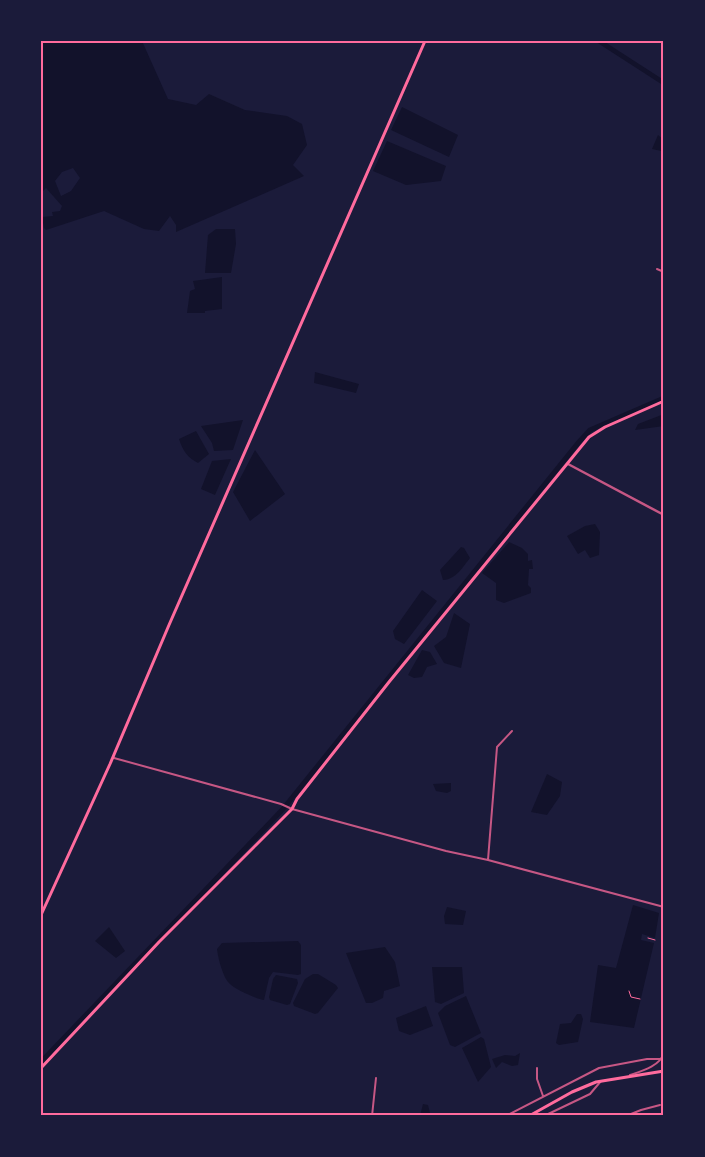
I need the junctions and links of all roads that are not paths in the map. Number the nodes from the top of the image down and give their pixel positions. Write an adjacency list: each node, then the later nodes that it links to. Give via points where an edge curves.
1 (425, 41): 8 (main road)
2 (656, 269): 3 (street)
3 (664, 272)
4 (664, 401): 5 (main road, via 589,437)
5 (568, 464): 6 (street); 9 (main road, via 389,682)
6 (664, 515)
7 (512, 731): 10 (street, via 497,747)
8 (112, 757): 9 (street); 12 (main road)
9 (292, 809): 10 (street); 15 (main road, via 159,942)
10 (488, 860): 11 (street)
11 (664, 907)
12 (41, 915)
13 (664, 1053): 14 (street)
14 (662, 1059): 18 (street); 21 (street, via 599,1068)
15 (41, 1068)
16 (537, 1068): 21 (street)
17 (664, 1071): 18 (main road)
18 (630, 1075): 20 (main road)
19 (376, 1078): 23 (street)
20 (601, 1081): 25 (main road, via 572,1092); 26 (street, via 590,1094)
21 (543, 1096): 24 (street)
22 (660, 1105): 27 (street)
23 (372, 1116)
24 (506, 1116)
25 (529, 1116)
26 (544, 1116)
27 (626, 1116)

